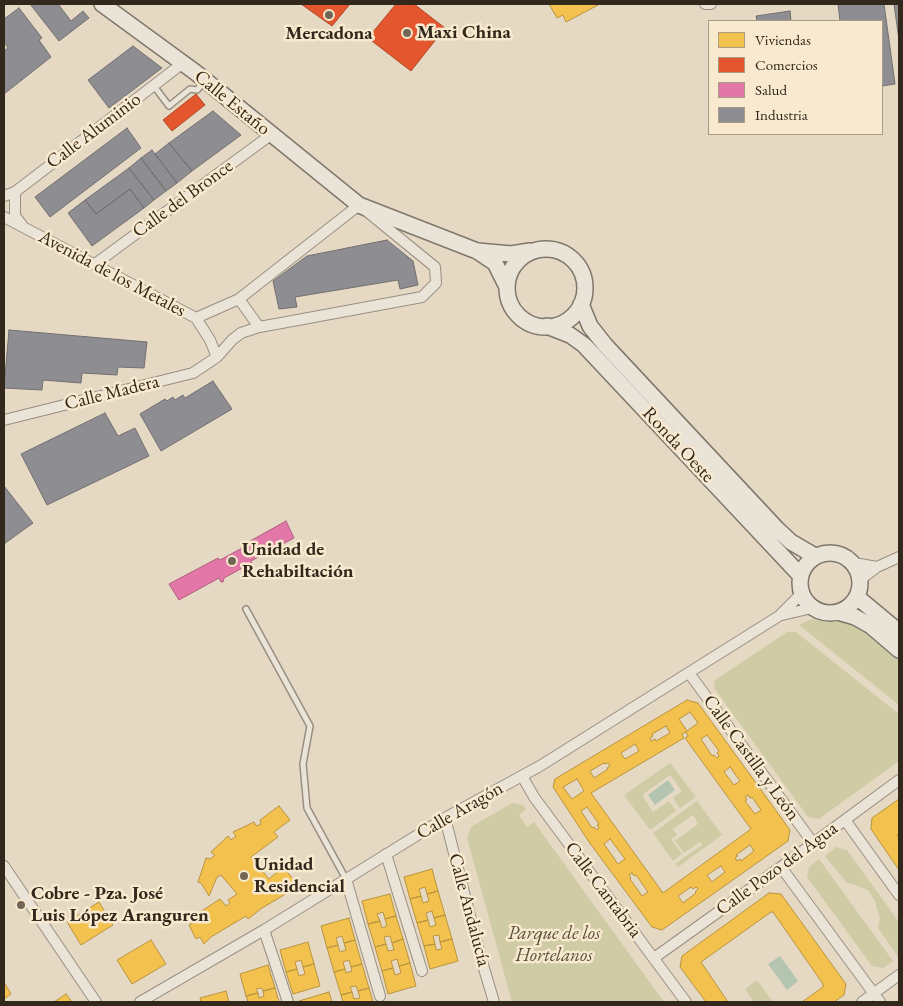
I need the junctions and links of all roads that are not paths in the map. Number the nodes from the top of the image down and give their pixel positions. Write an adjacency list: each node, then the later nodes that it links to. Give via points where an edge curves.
1 (102, 4): 4 (main road, Calle Estaño)
2 (705, 4): 3 (street)
3 (711, 4)
4 (183, 63): 5 (main road, Calle Estaño); 6 (street, Calle Aluminio)
5 (205, 80): 6 (lane, via 197,90 190,89 169,106); 7 (main road, Calle Estaño)
6 (154, 86): 8 (street, Calle Aluminio)
7 (272, 134): 10 (main road, Calle Estaño); 15 (street, Calle del Bronce)
8 (15, 192): 9 (street, Calle Aluminio); 12 (street, via 15,216)
9 (4, 196)
10 (359, 206): 14 (main road, Calle Estaño); 17 (street, Avenida de los Metales); 21 (street, Calle Estaño, via 434,267 436,283 422,297)
11 (4, 217): 12 (street, Avenida de los Metales)
12 (24, 227): 15 (street, Avenida de los Metales)
13 (538, 250): 14 (main road, Calle Estaño, via 511,254); 16 (main road, via 526,254 516,263 509,274); 18 (main road, via 556,251 572,259 580,269 584,280)
14 (477, 251): 16 (main road, Calle Estaño, via 495,263)
15 (95, 264): 19 (street, Avenida de los Metales)
16 (507, 287): 20 (main road, via 509,300 524,320)
17 (239, 299): 19 (street, Avenida de los Metales); 21 (street)
18 (581, 304): 20 (main road, via 568,320); 24 (main road, Ronda Oeste, via 590,326 604,345 777,529)
19 (196, 318): 22 (street)
20 (548, 326): 28 (main road, Ronda Oeste, via 584,345)
21 (259, 327): 22 (street, Calle Madera, via 242,333)
22 (216, 357): 23 (street, Calle Madera, via 193,373)
23 (4, 420)
24 (815, 556): 26 (main road, via 836,552); 28 (main road)
25 (899, 557): 27 (street)
26 (854, 563): 27 (street); 29 (main road)
27 (877, 567): 29 (street)
28 (800, 575): 30 (main road)
29 (860, 580): 31 (main road)
30 (801, 594): 32 (main road); 35 (street, Calle Aragón)
31 (857, 597): 34 (main road); 36 (main road)
32 (812, 608): 34 (main road, via 820,612); 35 (street, Calle Aragón)
33 (246, 609): 47 (lane, via 310,726 303,764 307,808)
34 (838, 612): 37 (main road, via 871,626)
35 (779, 616): 38 (street, Calle Aragón)
36 (899, 632)
37 (899, 650)
38 (689, 673): 39 (street, Calle Aragón); 43 (street, Calle Castilla y León)
39 (522, 776): 41 (street, Calle Aragón); 50 (street, Calle Cantabria, via 534,797)
40 (899, 780): 42 (street, Calle Pozo del Agua)
41 (445, 818): 44 (street, Calle Aragón); 58 (street, Calle Andalucía)
42 (845, 820): 43 (street, Calle Pozo del Agua); 48 (street)
43 (813, 843): 46 (street, Calle Pozo del Agua)
44 (386, 854): 47 (street, Calle Aragón); 51 (street)
45 (4, 866): 55 (street)
46 (781, 867): 50 (street, Calle Pozo del Agua); 54 (street)
47 (346, 879): 49 (street, Calle Aragón); 53 (street)
48 (899, 895)
49 (264, 930): 56 (street, Calle Aragón); 57 (street)
50 (654, 958): 59 (street, Calle Cantabria)
51 (422, 971)
52 (899, 975): 54 (street)
53 (380, 996)
54 (877, 998): 60 (street)
55 (96, 1002)
56 (140, 1002)
57 (288, 1002)
58 (494, 1002)
59 (686, 1002)
60 (862, 1002)

